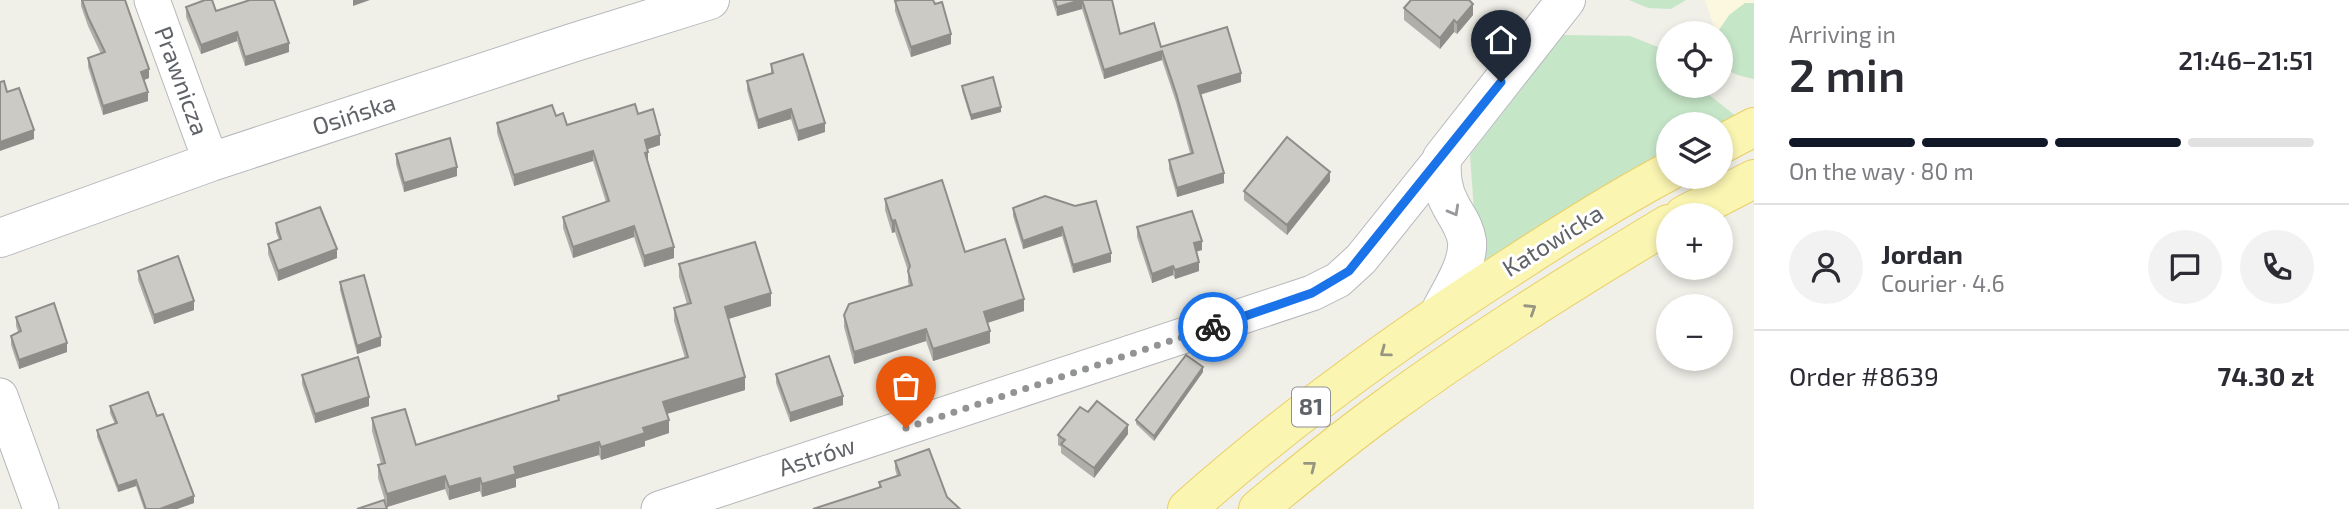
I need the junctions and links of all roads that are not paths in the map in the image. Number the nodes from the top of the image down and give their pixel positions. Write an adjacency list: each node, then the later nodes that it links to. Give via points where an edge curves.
1 (152, 0): 7 (street, Prawnicza)
2 (710, 0): 7 (street, Osińska)
3 (1566, 0): 6 (street)
4 (1754, 127): 5 (main road)
5 (1733, 138)
6 (1442, 158): 13 (street, one-way to 13, via 1444,190 1467,241 1464,263); 16 (street, Astrów, via 1355,265 1312,293)
7 (211, 162): 12 (street, Osińska)
8 (1656, 179): 13 (main road, Katowicka / 81)
9 (1754, 179): 10 (main road)
10 (1707, 203)
11 (1656, 231): 18 (main road, Katowicka / 81, one-way to 11, via 1385,408)
12 (0, 238)
13 (1440, 312): 17 (main road, 81, one-way to 17, via 1324,398)
14 (0, 396): 15 (street)
15 (41, 509)
16 (659, 509)
17 (1188, 509)
18 (1258, 509)

